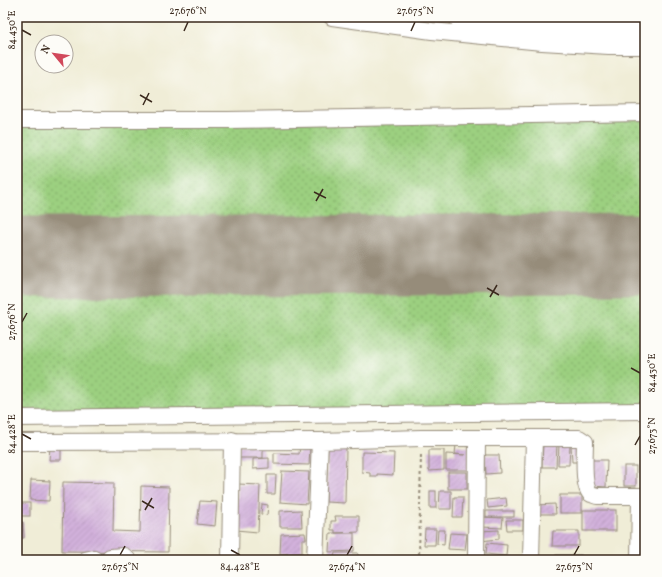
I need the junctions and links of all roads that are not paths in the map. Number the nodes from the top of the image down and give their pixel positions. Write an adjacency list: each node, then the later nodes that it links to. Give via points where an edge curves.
1 (332, 17): 4 (street, via 432,31 542,42)
2 (460, 17): 3 (highway, via 589,28)
3 (645, 27)
4 (645, 46)
5 (645, 113): 6 (street, via 227,120)
6 (17, 120)
7 (645, 411): 8 (street)
8 (17, 418)
9 (534, 438): 10 (street); 14 (street, via 579,438 585,442 586,482 591,494); 20 (street)
10 (477, 439): 12 (street); 19 (street)
11 (232, 440): 12 (street); 13 (street); 17 (street)
12 (320, 441): 18 (street)
13 (17, 442)
14 (642, 496): 21 (street)
15 (110, 557): 16 (street, via 124,556)
16 (128, 560)
17 (230, 560)
18 (315, 560)
19 (476, 560)
20 (530, 560)
21 (639, 560)

